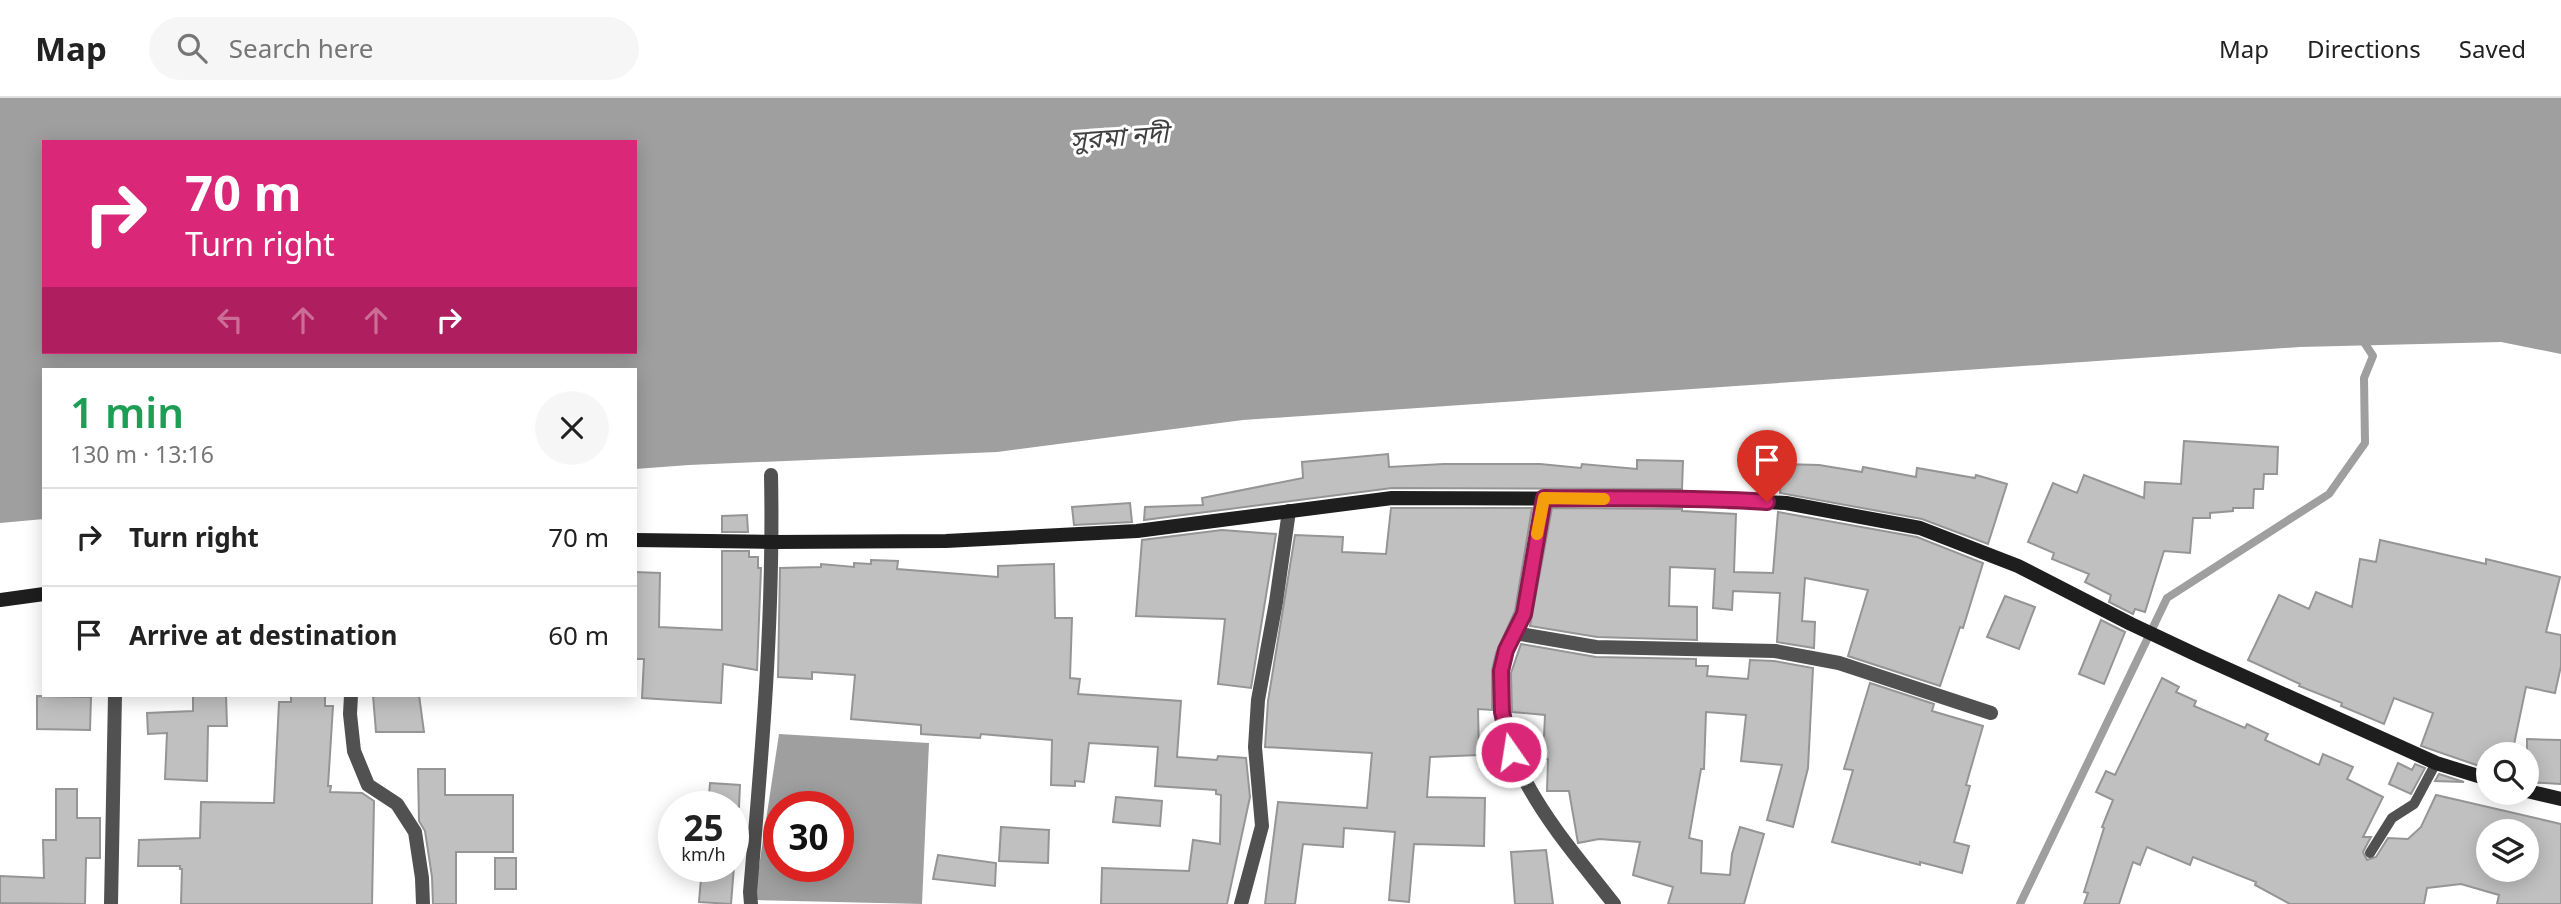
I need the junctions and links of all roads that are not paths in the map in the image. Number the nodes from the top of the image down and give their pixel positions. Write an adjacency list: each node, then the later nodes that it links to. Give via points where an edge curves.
1 (771, 475): 5 (street)
2 (1544, 498): 3 (street, via 1392,498); 8 (street, via 1524,614); 12 (street, via 1786,503 1920,528 2018,566 2130,624)
3 (1289, 511): 5 (street, via 1137,531 946,541); 20 (street, via 1258,700 1255,747 1262,826)
4 (637, 540): 5 (street)
5 (773, 542): 19 (street)
6 (42, 594): 7 (street)
7 (0, 600)
8 (1515, 633): 11 (street, via 1596,647 1775,651 1839,663); 21 (street, via 1501,671 1502,712 1511,752 1547,818)
9 (115, 697): 17 (street)
10 (351, 697): 18 (street, via 354,751 368,785 397,804 415,832)
11 (1991, 713)
12 (2436, 762): 13 (street); 16 (lane, via 2414,804 2392,818)
13 (2476, 775)
14 (2539, 794): 15 (street)
15 (2561, 799)
16 (2370, 853)
17 (111, 904)
18 (423, 904)
19 (751, 904)
20 (1241, 904)
21 (1614, 904)

